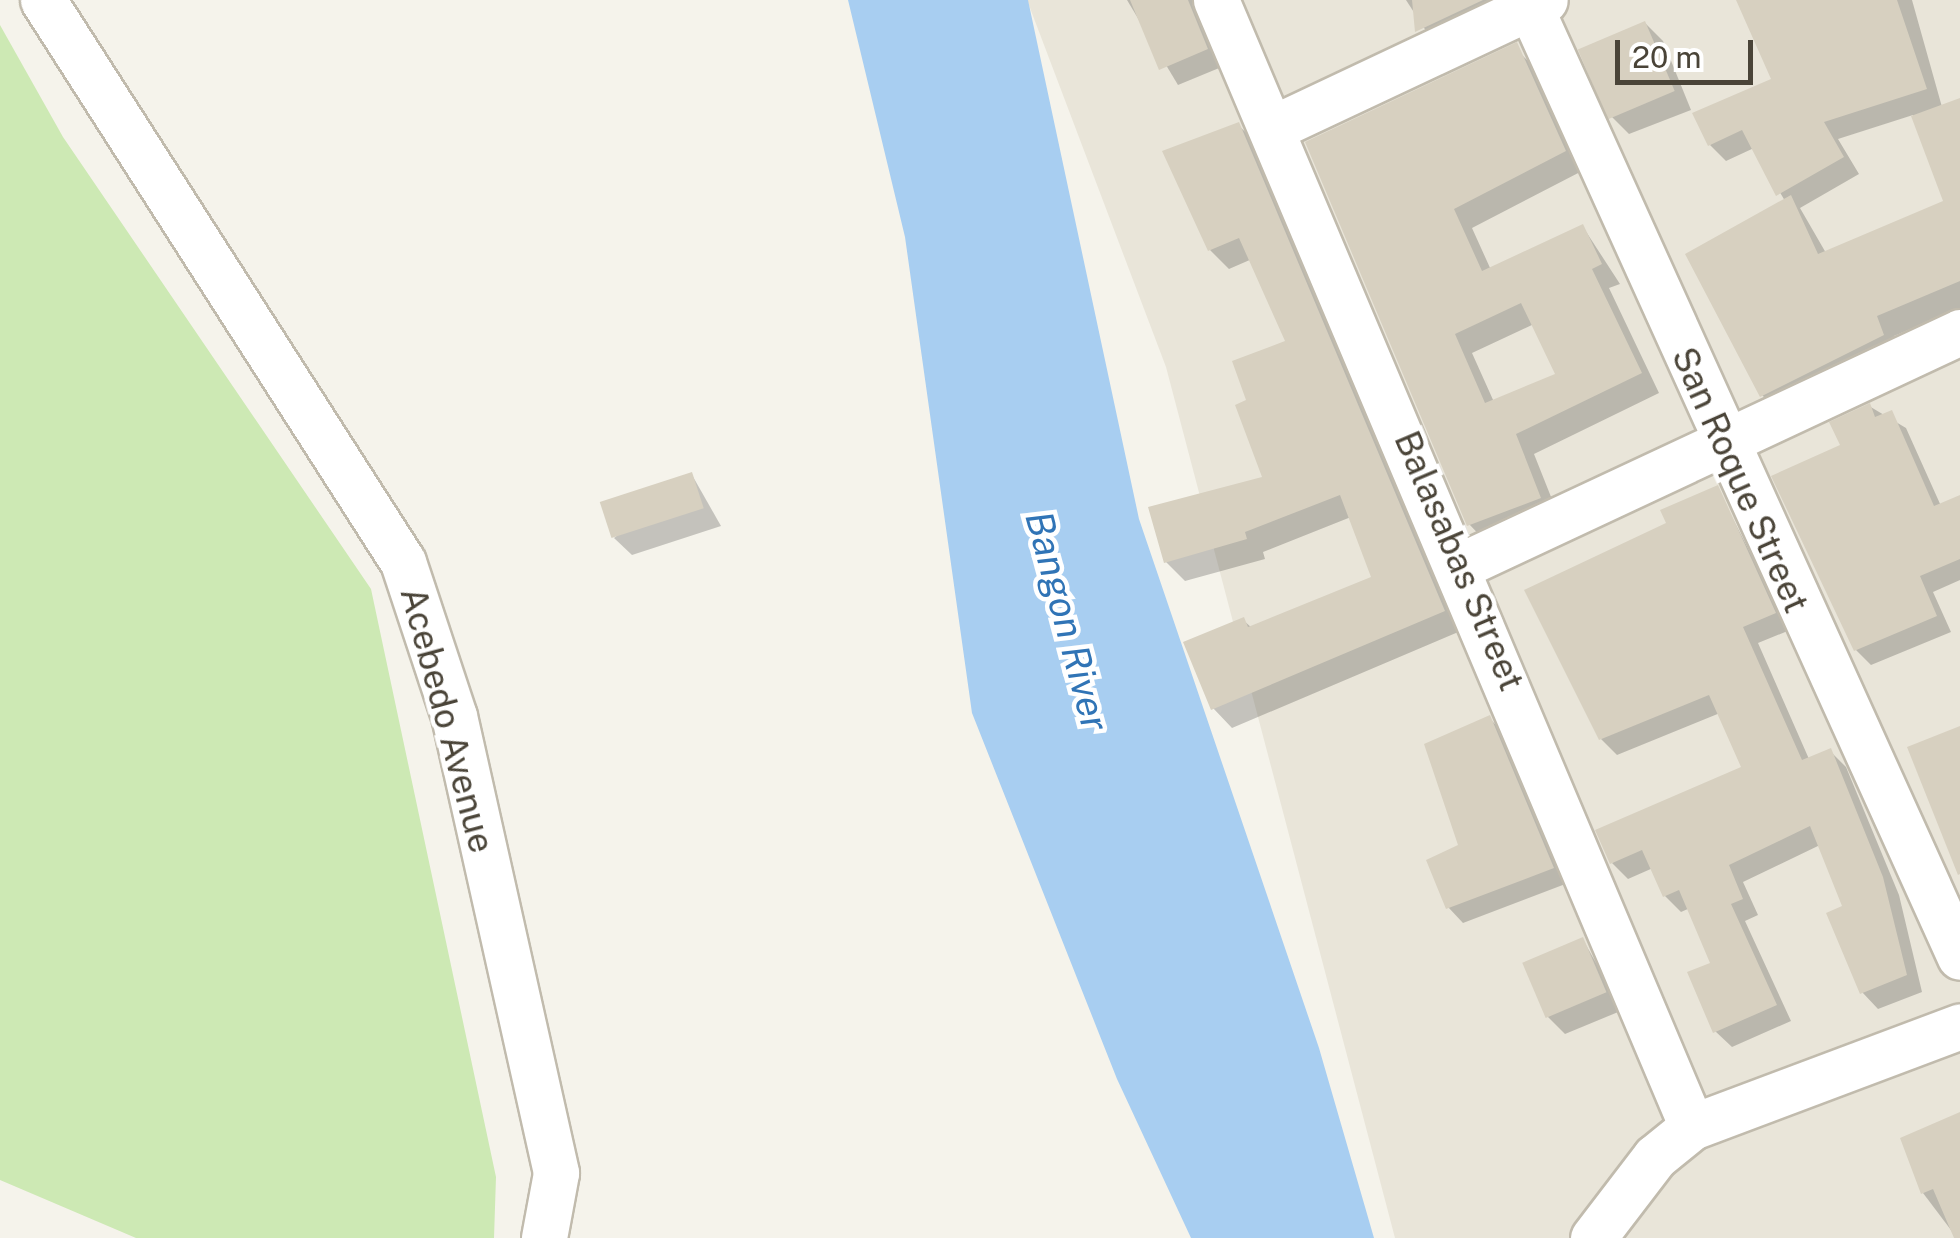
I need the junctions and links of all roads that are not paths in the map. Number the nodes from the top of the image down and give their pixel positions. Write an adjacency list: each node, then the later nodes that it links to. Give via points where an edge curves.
1 (43, 0): 11 (street, Acebedo Avenue, via 403,562 454,716 556,1173)
2 (1216, 0): 4 (street, Balasabas Street)
3 (1534, 2): 4 (street); 6 (street, San Roque Street)
4 (1274, 127): 7 (street, Balasabas Street)
5 (1960, 332): 6 (street)
6 (1720, 443): 7 (street); 8 (street, San Roque Street)
7 (1462, 565): 10 (street, Balasabas Street)
8 (1960, 957)
9 (1960, 1026): 10 (street)
10 (1692, 1127): 12 (street, via 1654,1157)
11 (544, 1238)
12 (1593, 1238)

